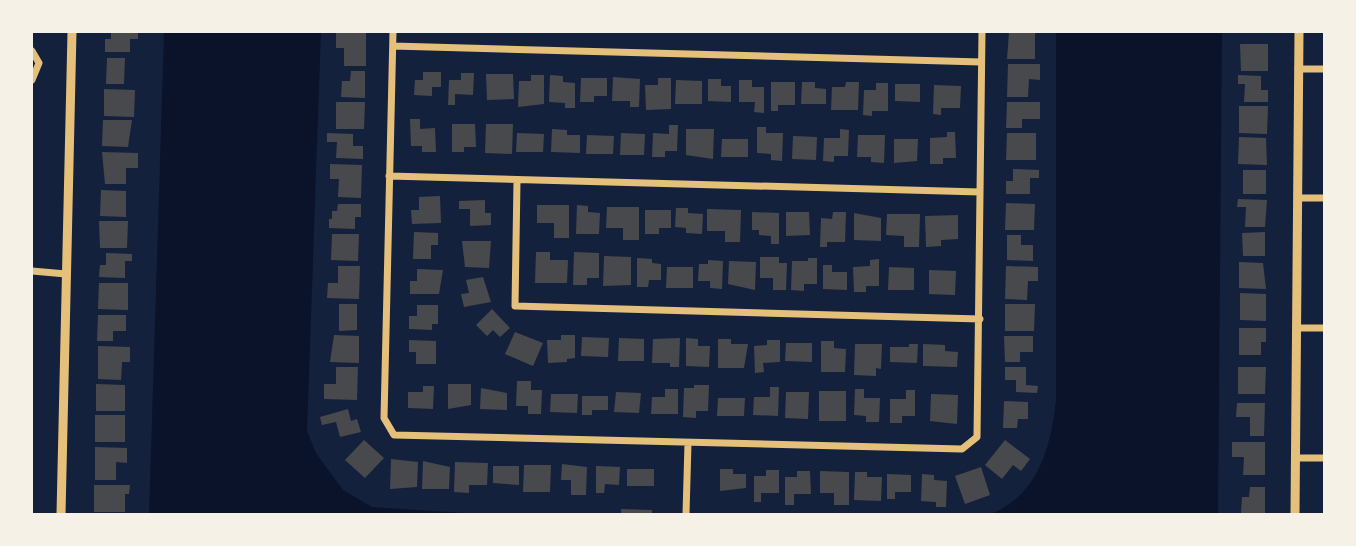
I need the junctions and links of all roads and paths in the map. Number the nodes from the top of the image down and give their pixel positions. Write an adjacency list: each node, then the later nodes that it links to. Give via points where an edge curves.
1 (72, 32): 17 (street)
2 (393, 32): 5 (street)
3 (982, 32): 7 (street)
4 (1298, 32): 8 (street)
5 (393, 46): 7 (street); 11 (street)
6 (32, 51): 10 (street, via 39,63)
7 (981, 62): 13 (street)
8 (1298, 69): 9 (street); 14 (street)
9 (1325, 69)
10 (32, 80)
11 (389, 176): 12 (street); 21 (street, via 384,418 394,435)
12 (517, 181): 13 (street); 18 (street, via 515,306)
13 (980, 192): 18 (street)
14 (1298, 198): 15 (street); 19 (street)
15 (1325, 198)
16 (32, 271): 17 (street)
17 (66, 274): 24 (street)
18 (980, 319): 21 (street, via 977,438 962,449)
19 (1297, 328): 20 (street); 22 (street)
20 (1325, 328)
21 (688, 443): 25 (street)
22 (1296, 458): 23 (street); 26 (street)
23 (1325, 458)
24 (61, 513)
25 (686, 514)
26 (1295, 514)

